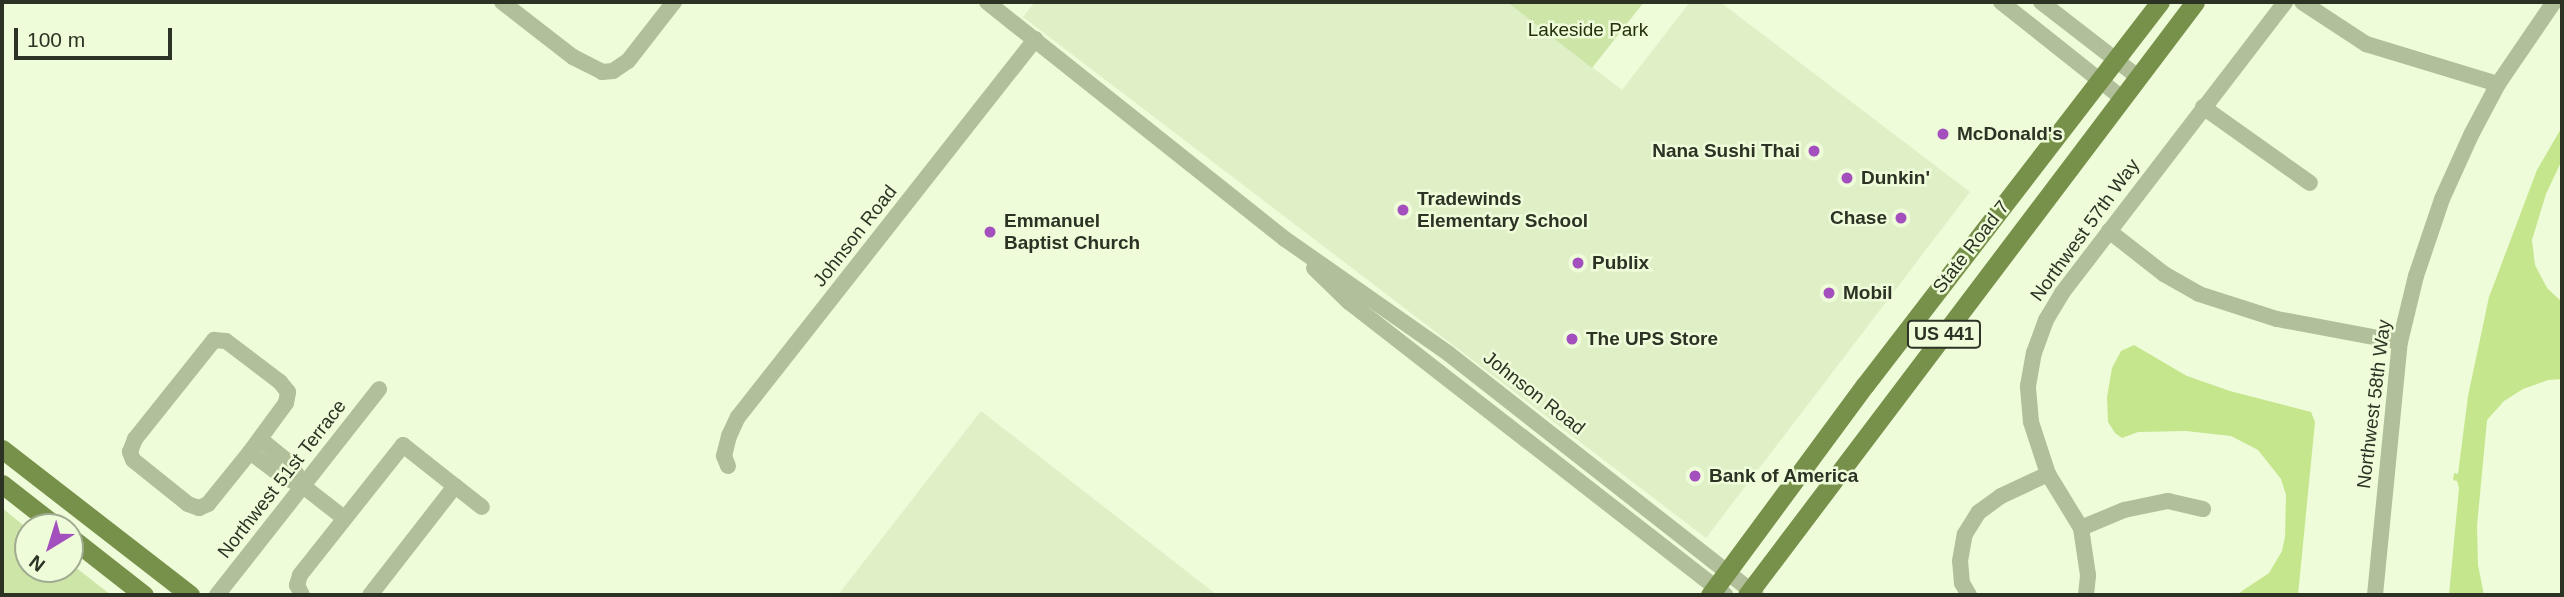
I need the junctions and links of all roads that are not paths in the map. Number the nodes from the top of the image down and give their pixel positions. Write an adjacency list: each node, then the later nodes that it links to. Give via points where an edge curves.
1 (502, 2): 2 (street, via 573,57 591,68 613,71 628,61)
2 (674, 2)
3 (987, 2): 11 (street, Johnson Road)
4 (2001, 2): 14 (street)
5 (2041, 2): 12 (street)
6 (2160, 2): 12 (main road, State Road 7 / US 441)
7 (2195, 2): 13 (main road, State Road 7 / US 441)
8 (2285, 2): 17 (street, Northwest 57th Way)
9 (2302, 2): 15 (street, via 2366,44)
10 (2554, 2): 15 (street, Northwest 58th Way)
11 (1035, 39): 20 (street, Johnson Road); 27 (street, Johnson Road, via 738,416 724,456)
12 (2115, 60): 13 (street); 14 (main road, State Road 7 / US 441)
13 (2138, 77): 16 (main road, State Road 7 / US 441)
14 (2099, 80): 16 (street); 38 (main road, State Road 7 / US 441)
15 (2498, 84): 23 (street, Northwest 58th Way, via 2442,199)
16 (2122, 98): 40 (main road, State Road 7 / US 441)
17 (2203, 107): 18 (street); 19 (street, Northwest 57th Way)
18 (2310, 183)
19 (2109, 231): 23 (street, via 2164,274 2199,294 2277,319); 28 (street, Northwest 57th Way, via 2062,293 2034,353 2028,386 2031,422)
20 (1285, 239): 21 (street, Johnson Road); 22 (street, Johnson Road)
21 (1349, 302): 22 (street, via 1374,308 1413,337); 39 (street, Johnson Road)
22 (1426, 337): 38 (street, Johnson Road)
23 (2400, 342): 48 (street, Northwest 58th Way)
24 (379, 389): 30 (street, Northwest 51st Terrace)
25 (255, 446): 25 (street, via 208,504 199,508 133,460 130,452 135,439 214,340 226,341 288,392 286,403); 30 (street, via 282,476)
26 (2, 449): 42 (main road)
27 (728, 466)
28 (2048, 474): 36 (street, Northwest 57th Way); 46 (street, via 1979,512 1965,534 1959,561)
29 (2, 484): 34 (main road)
30 (303, 486): 35 (street); 43 (street, Northwest 51st Terrace)
31 (455, 486): 32 (street); 35 (street, via 403,445); 45 (street)
32 (482, 507)
33 (2203, 509): 36 (street, via 2168,500 2124,510)
34 (39, 513)
35 (344, 518): 44 (street, via 300,575 297,585)
36 (2081, 528): 47 (street, Northwest 57th Way)
37 (84, 548): 41 (main road)
38 (1727, 571): 39 (main road, State Road 7 / US 441); 40 (street, Johnson Road)
39 (1717, 593)
40 (1751, 594)
41 (144, 595)
42 (190, 595)
43 (217, 595)
44 (302, 595)
45 (370, 595)
46 (1969, 595)
47 (2086, 595)
48 (2375, 595)

